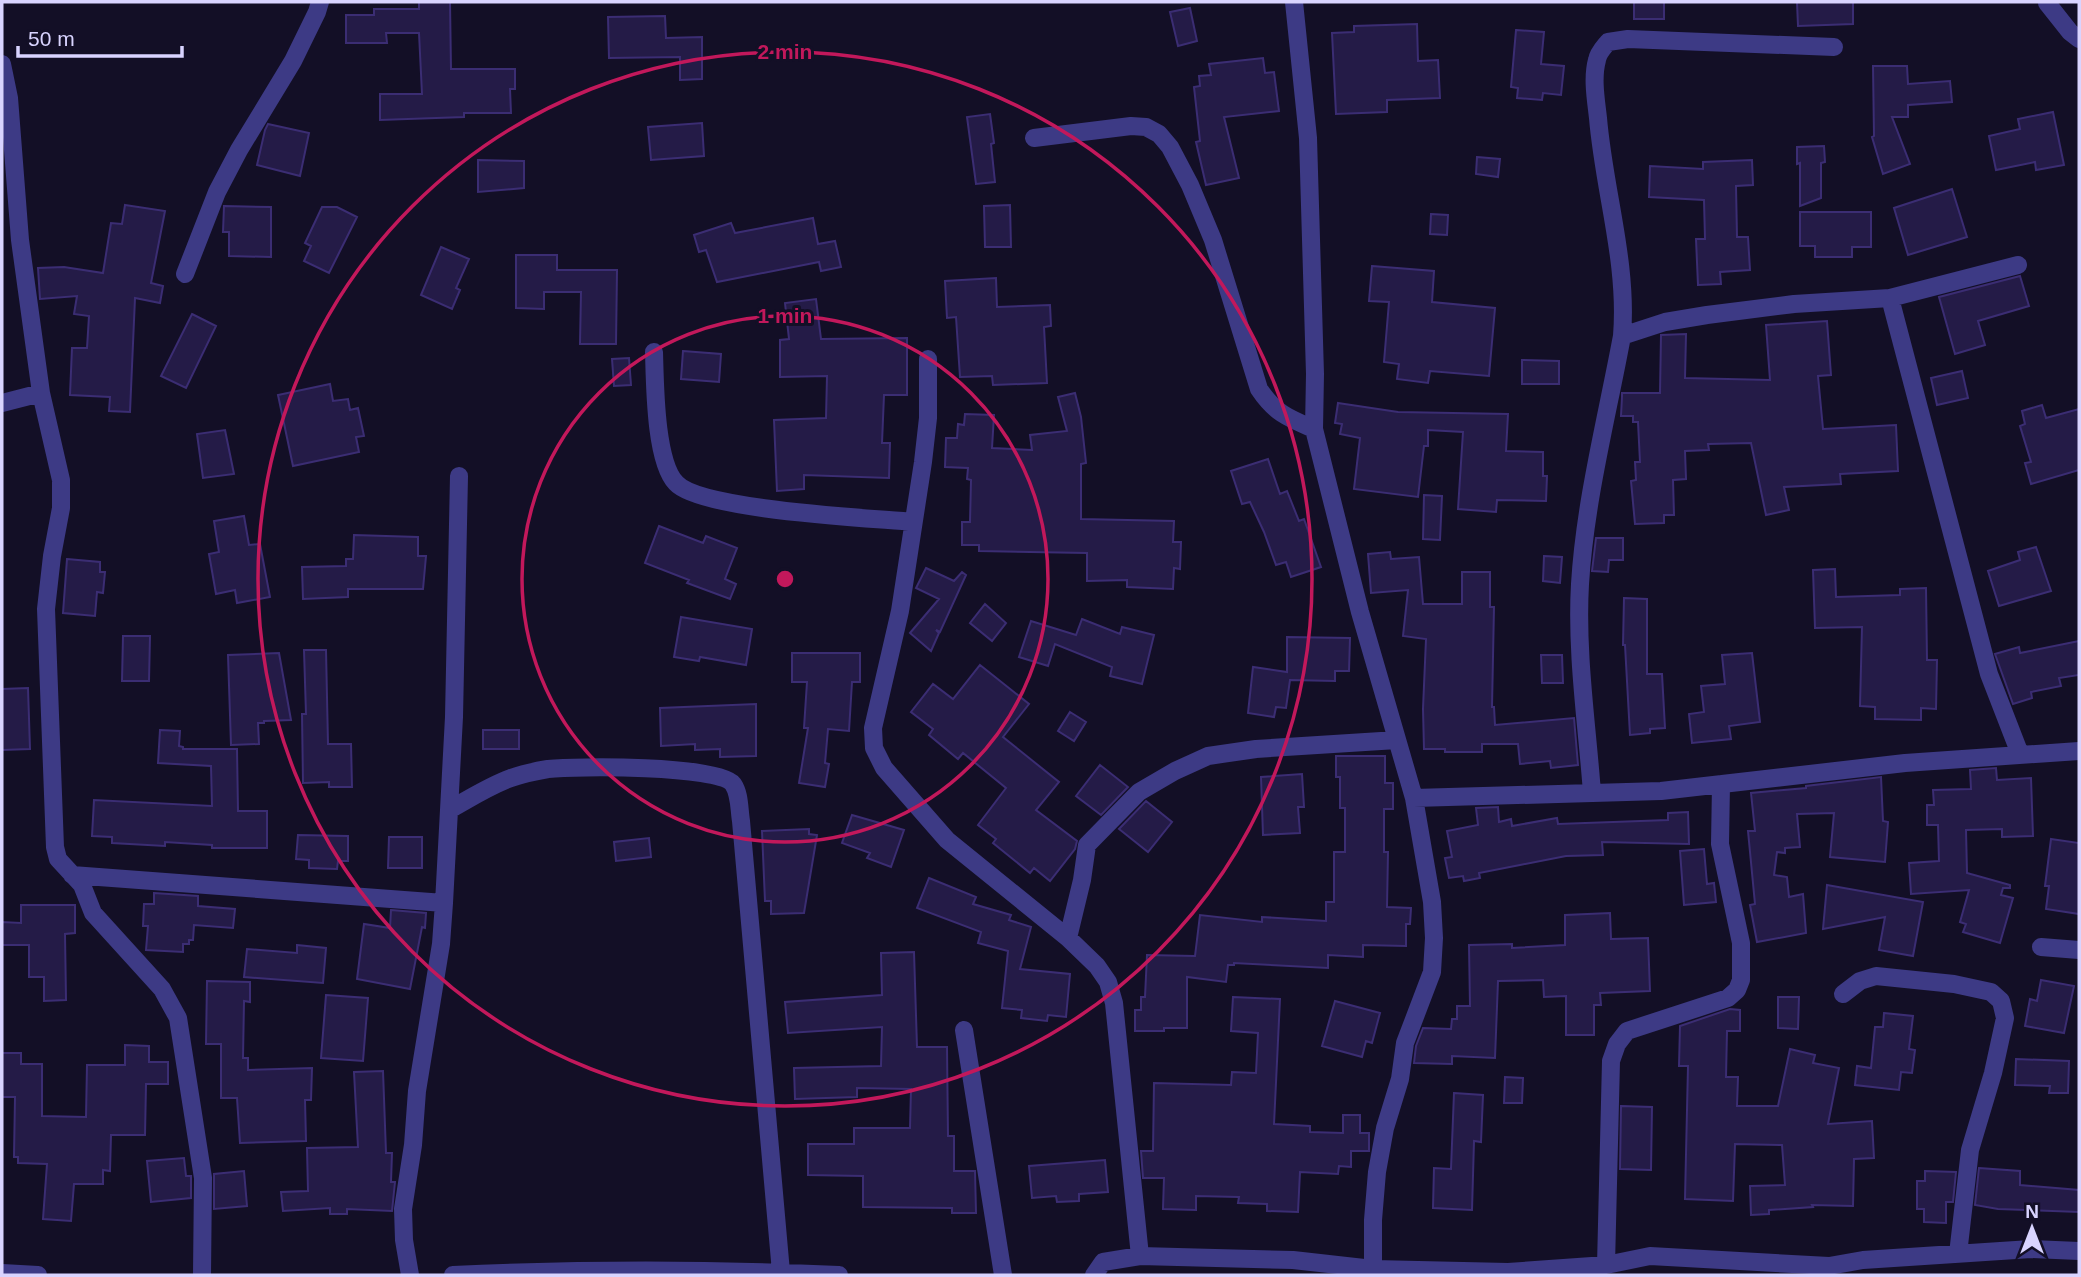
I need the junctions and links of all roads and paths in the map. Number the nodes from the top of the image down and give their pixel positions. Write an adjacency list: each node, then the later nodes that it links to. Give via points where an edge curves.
1 (320, 2): 11 (street, via 293,61 217,192)
2 (1294, 2): 18 (street, via 1308,138)
3 (2047, 2): 4 (street)
4 (2079, 40)
5 (1835, 47): 13 (street, via 1608,42 1597,58 1594,83 1600,148 1622,273)
6 (2, 64): 9 (street, via 9,98)
7 (1034, 138): 18 (street, via 1131,126 1159,134 1180,166 1213,240 1259,390 1270,407)
8 (2, 240): 9 (street)
9 (20, 240): 16 (street)
10 (2018, 265): 12 (street)
11 (185, 274)
12 (1890, 298): 13 (street, via 1707,315); 23 (street, via 1989,674)
13 (1622, 335): 25 (street, via 1585,533 1580,586)
14 (653, 352): 20 (street, via 666,467 677,485 700,497 733,505)
15 (928, 359): 20 (street, via 928,418)
16 (41, 393): 17 (street); 28 (street, via 61,480 46,609 55,847 58,859)
17 (2, 403)
18 (1314, 429): 21 (street)
19 (459, 476): 27 (street)
20 (913, 522): 30 (street, via 900,611 873,728 874,748 884,768 947,840)
21 (1397, 740): 26 (street); 30 (street, via 1208,756 1139,792 1087,845)
22 (2079, 751): 23 (street)
23 (2021, 754): 24 (street)
24 (1721, 784): 25 (street); 38 (street, via 1720,844 1741,943 1741,981 1728,998 1627,1031 1617,1044 1611,1061)
25 (1592, 793): 26 (street)
26 (1414, 798): 39 (street, via 1432,902 1432,972 1405,1043 1385,1128 1377,1172)
27 (449, 810): 29 (street); 41 (street, via 511,778 547,769 678,770 719,776 732,783 738,795)
28 (72, 875): 29 (street); 44 (street, via 82,885 93,913 162,989 178,1018 203,1178)
29 (444, 903): 45 (street, via 403,1209)
30 (1068, 938): 37 (street, via 1097,966 1114,1003)
31 (2041, 947): 32 (street)
32 (2079, 950)
33 (1843, 994): 36 (street, via 1876,976 1992,992 2001,1001 2005,1018 1970,1150)
34 (964, 1030): 48 (street)
35 (2079, 1251): 36 (street)
36 (1958, 1254): 40 (street, via 1863,1260)
37 (1140, 1256): 39 (street, via 1293,1260); 49 (street, via 1103,1262)
38 (1606, 1265): 39 (street, via 1508,1272); 40 (street, via 1650,1256)
39 (1373, 1269)
40 (1829, 1270)
41 (781, 1272): 46 (street); 47 (street)
42 (2, 1273): 43 (street)
43 (37, 1275)
44 (202, 1275)
45 (410, 1275)
46 (453, 1275)
47 (839, 1275)
48 (1003, 1275)
49 (1094, 1275)

